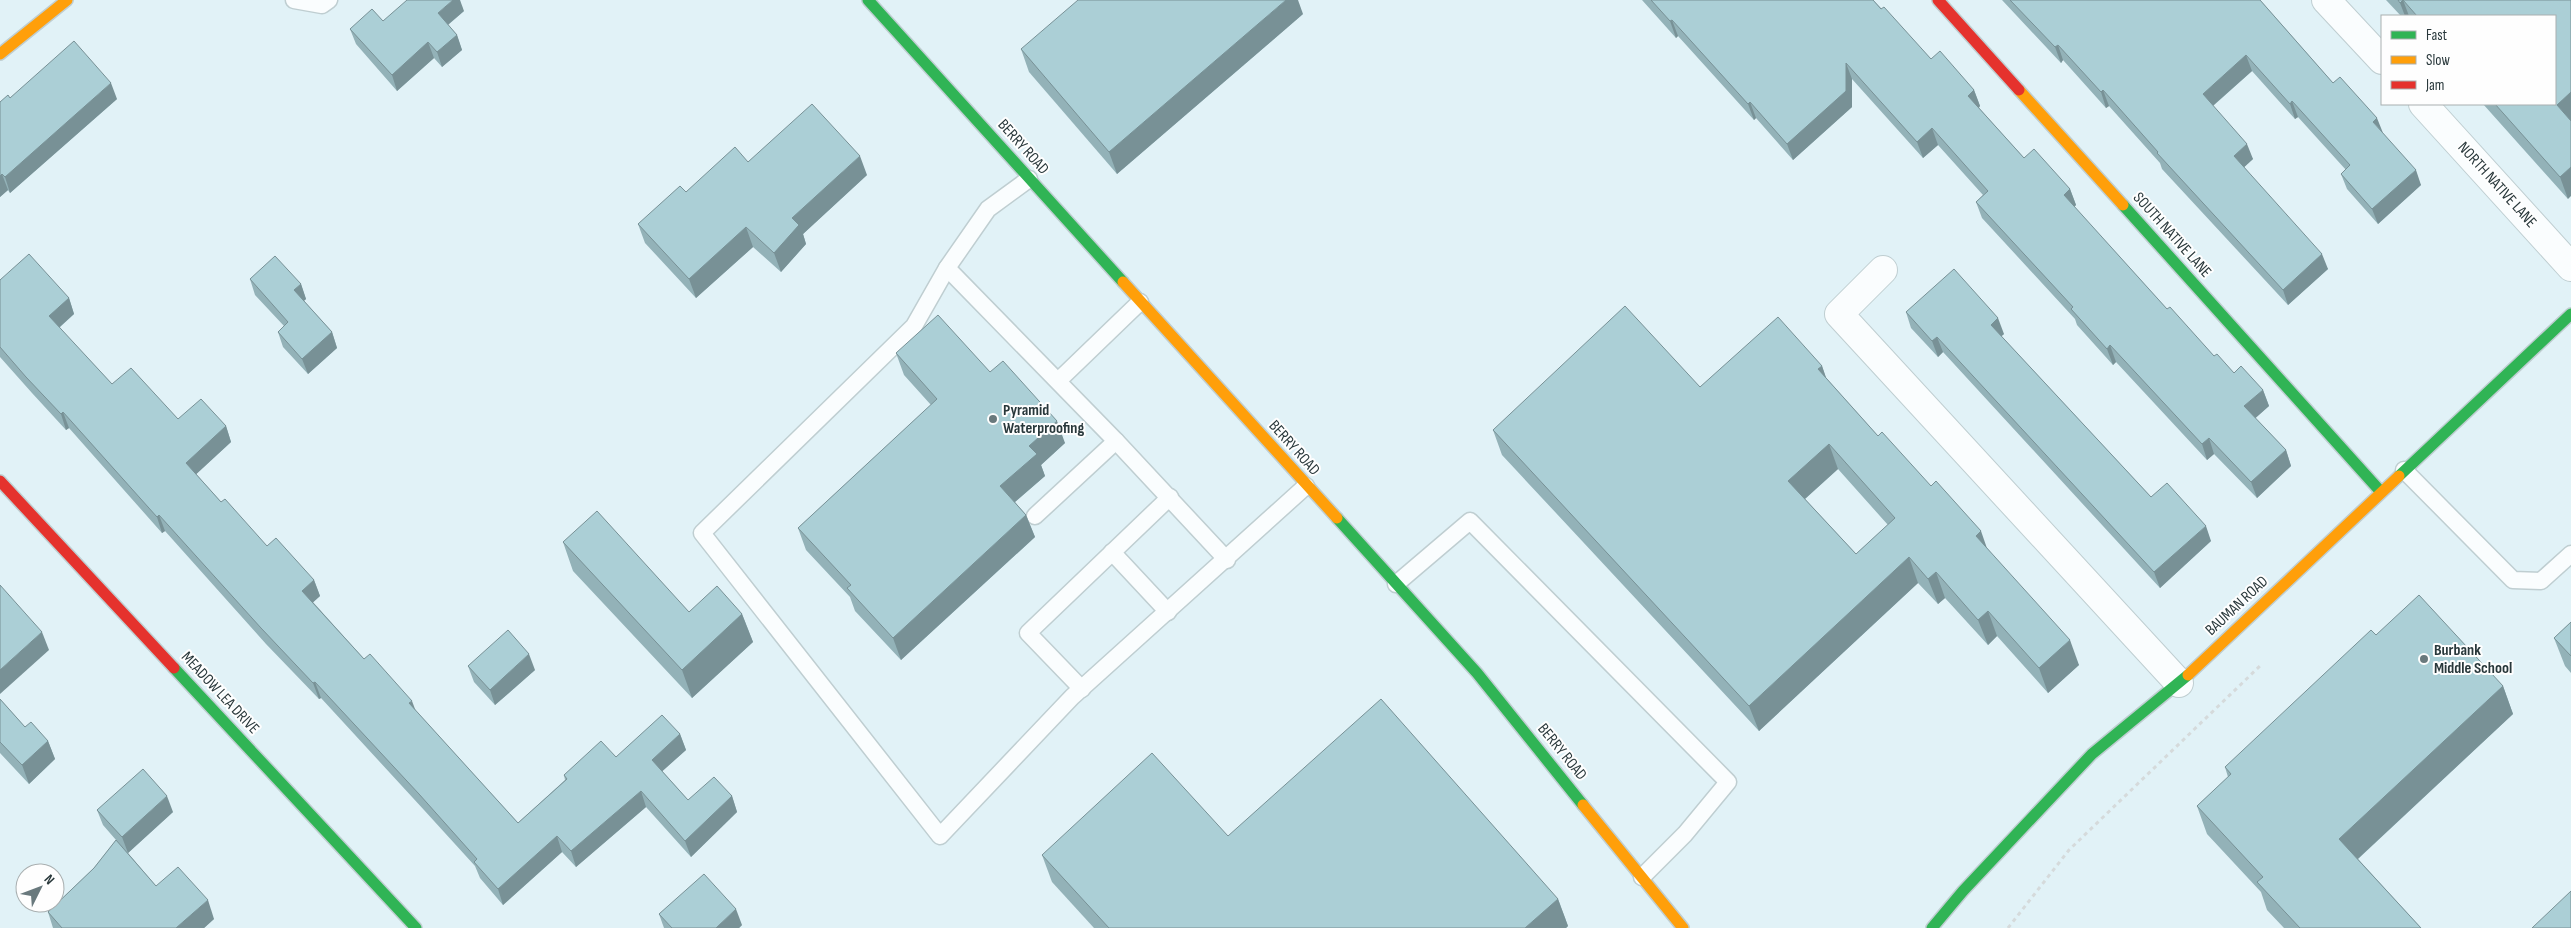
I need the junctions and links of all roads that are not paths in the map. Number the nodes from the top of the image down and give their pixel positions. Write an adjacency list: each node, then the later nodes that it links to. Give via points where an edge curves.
1 (67, 0): 7 (street)
2 (294, 0): 3 (lane, via 322,5)
3 (329, 0)
4 (868, 0): 10 (street, BERRY ROAD)
5 (1938, 0): 21 (street, SOUTH NATIVE LANE)
6 (2326, 0): 8 (street)
7 (0, 54)
8 (2381, 59)
9 (2424, 105): 11 (street, NORTH NATIVE LANE)
10 (1029, 178): 12 (lane, via 988,209); 14 (street, BERRY ROAD)
11 (2571, 267)
12 (947, 268): 16 (lane); 30 (lane, via 914,326 702,533 940,836)
13 (1884, 270): 29 (street, via 1839,314)
14 (1140, 302): 16 (lane); 19 (street, BERRY ROAD)
15 (2571, 314): 18 (street, BAUMAN ROAD)
16 (1058, 381): 17 (lane)
17 (1116, 441): 22 (lane); 23 (lane)
18 (2404, 470): 21 (street, BAUMAN ROAD); 25 (lane, via 2513,580 2541,580)
19 (1306, 486): 26 (lane); 27 (street, BERRY ROAD)
20 (3, 489): 32 (street, MEADOW LEA DRIVE)
21 (2381, 492): 29 (street, BAUMAN ROAD)
22 (1170, 497): 24 (lane); 26 (lane)
23 (1035, 516)
24 (1112, 552): 28 (lane); 30 (lane, via 1028,633)
25 (2571, 554)
26 (1226, 560): 28 (lane)
27 (1396, 584): 31 (street, BERRY ROAD, via 1477,673); 31 (lane, via 1470,522 1728,782 1685,834)
28 (1168, 612): 30 (lane)
29 (2179, 683): 34 (street, BAUMAN ROAD, via 2092,754)
30 (1082, 689)
31 (1642, 877): 33 (street, BERRY ROAD)
32 (416, 928)
33 (1683, 928)
34 (1932, 928)

